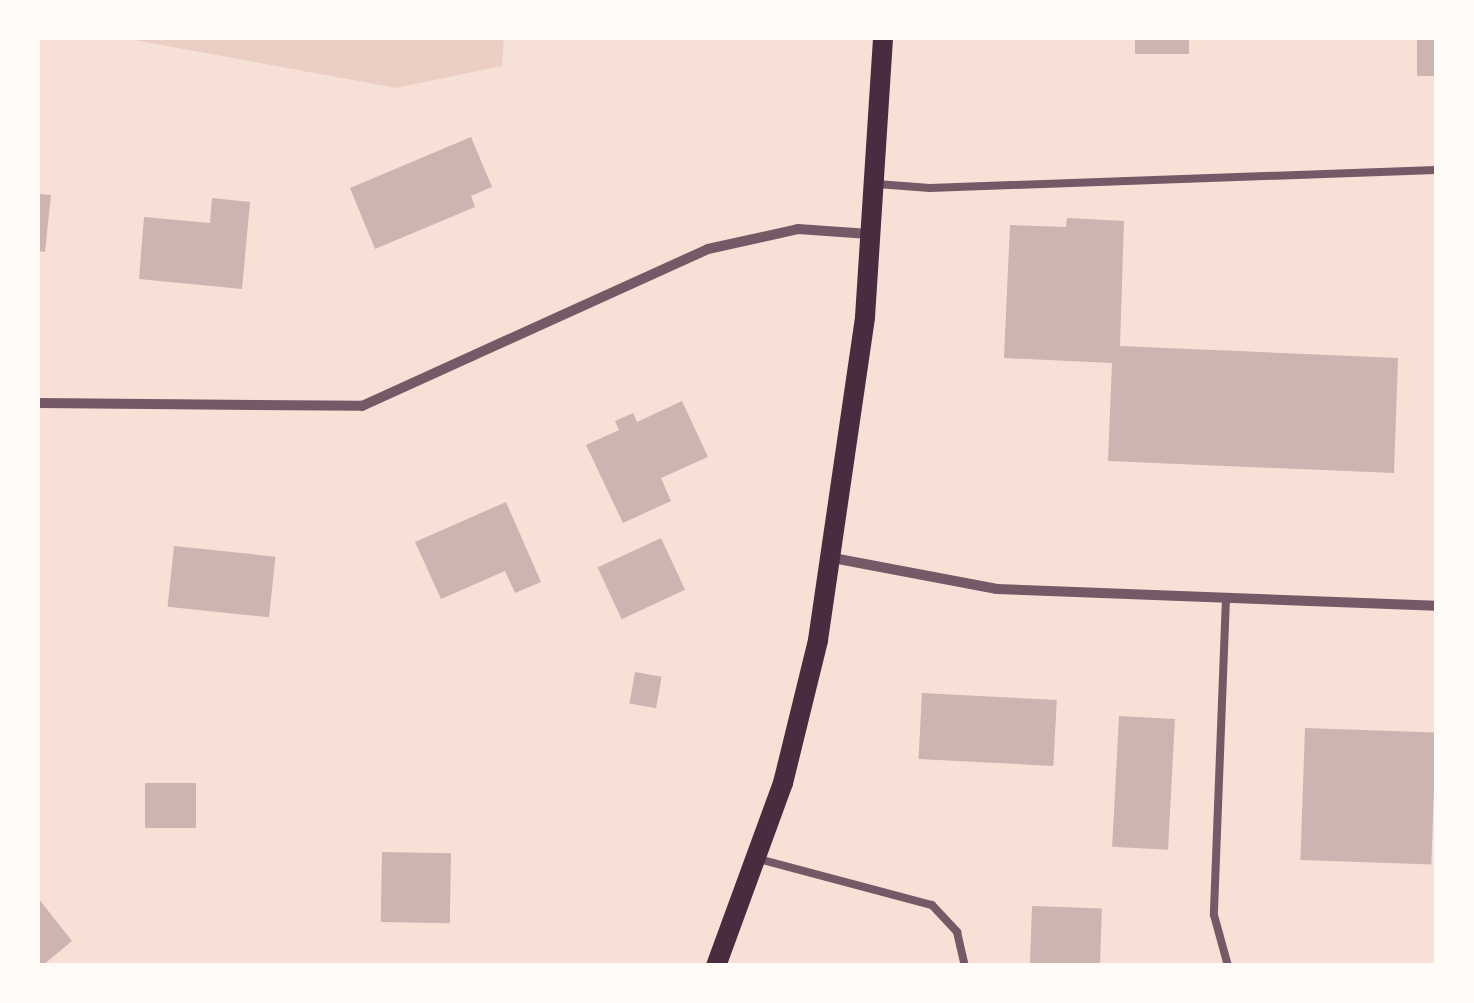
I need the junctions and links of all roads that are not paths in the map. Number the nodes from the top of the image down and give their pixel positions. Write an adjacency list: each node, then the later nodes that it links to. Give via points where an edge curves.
1 (883, 38): 3 (main road)
2 (1436, 170): 3 (lane, via 930,188)
3 (877, 184): 4 (main road)
4 (873, 235): 5 (street, via 798,229 708,249 362,406); 6 (main road)
5 (38, 402)
6 (833, 558): 7 (street, via 997,589); 9 (main road, via 801,713)
7 (1226, 598): 8 (street); 12 (lane, via 1214,915)
8 (1436, 606)
9 (759, 859): 10 (main road); 11 (lane, via 932,905 956,932)
10 (716, 966)
11 (966, 966)
12 (1228, 966)

